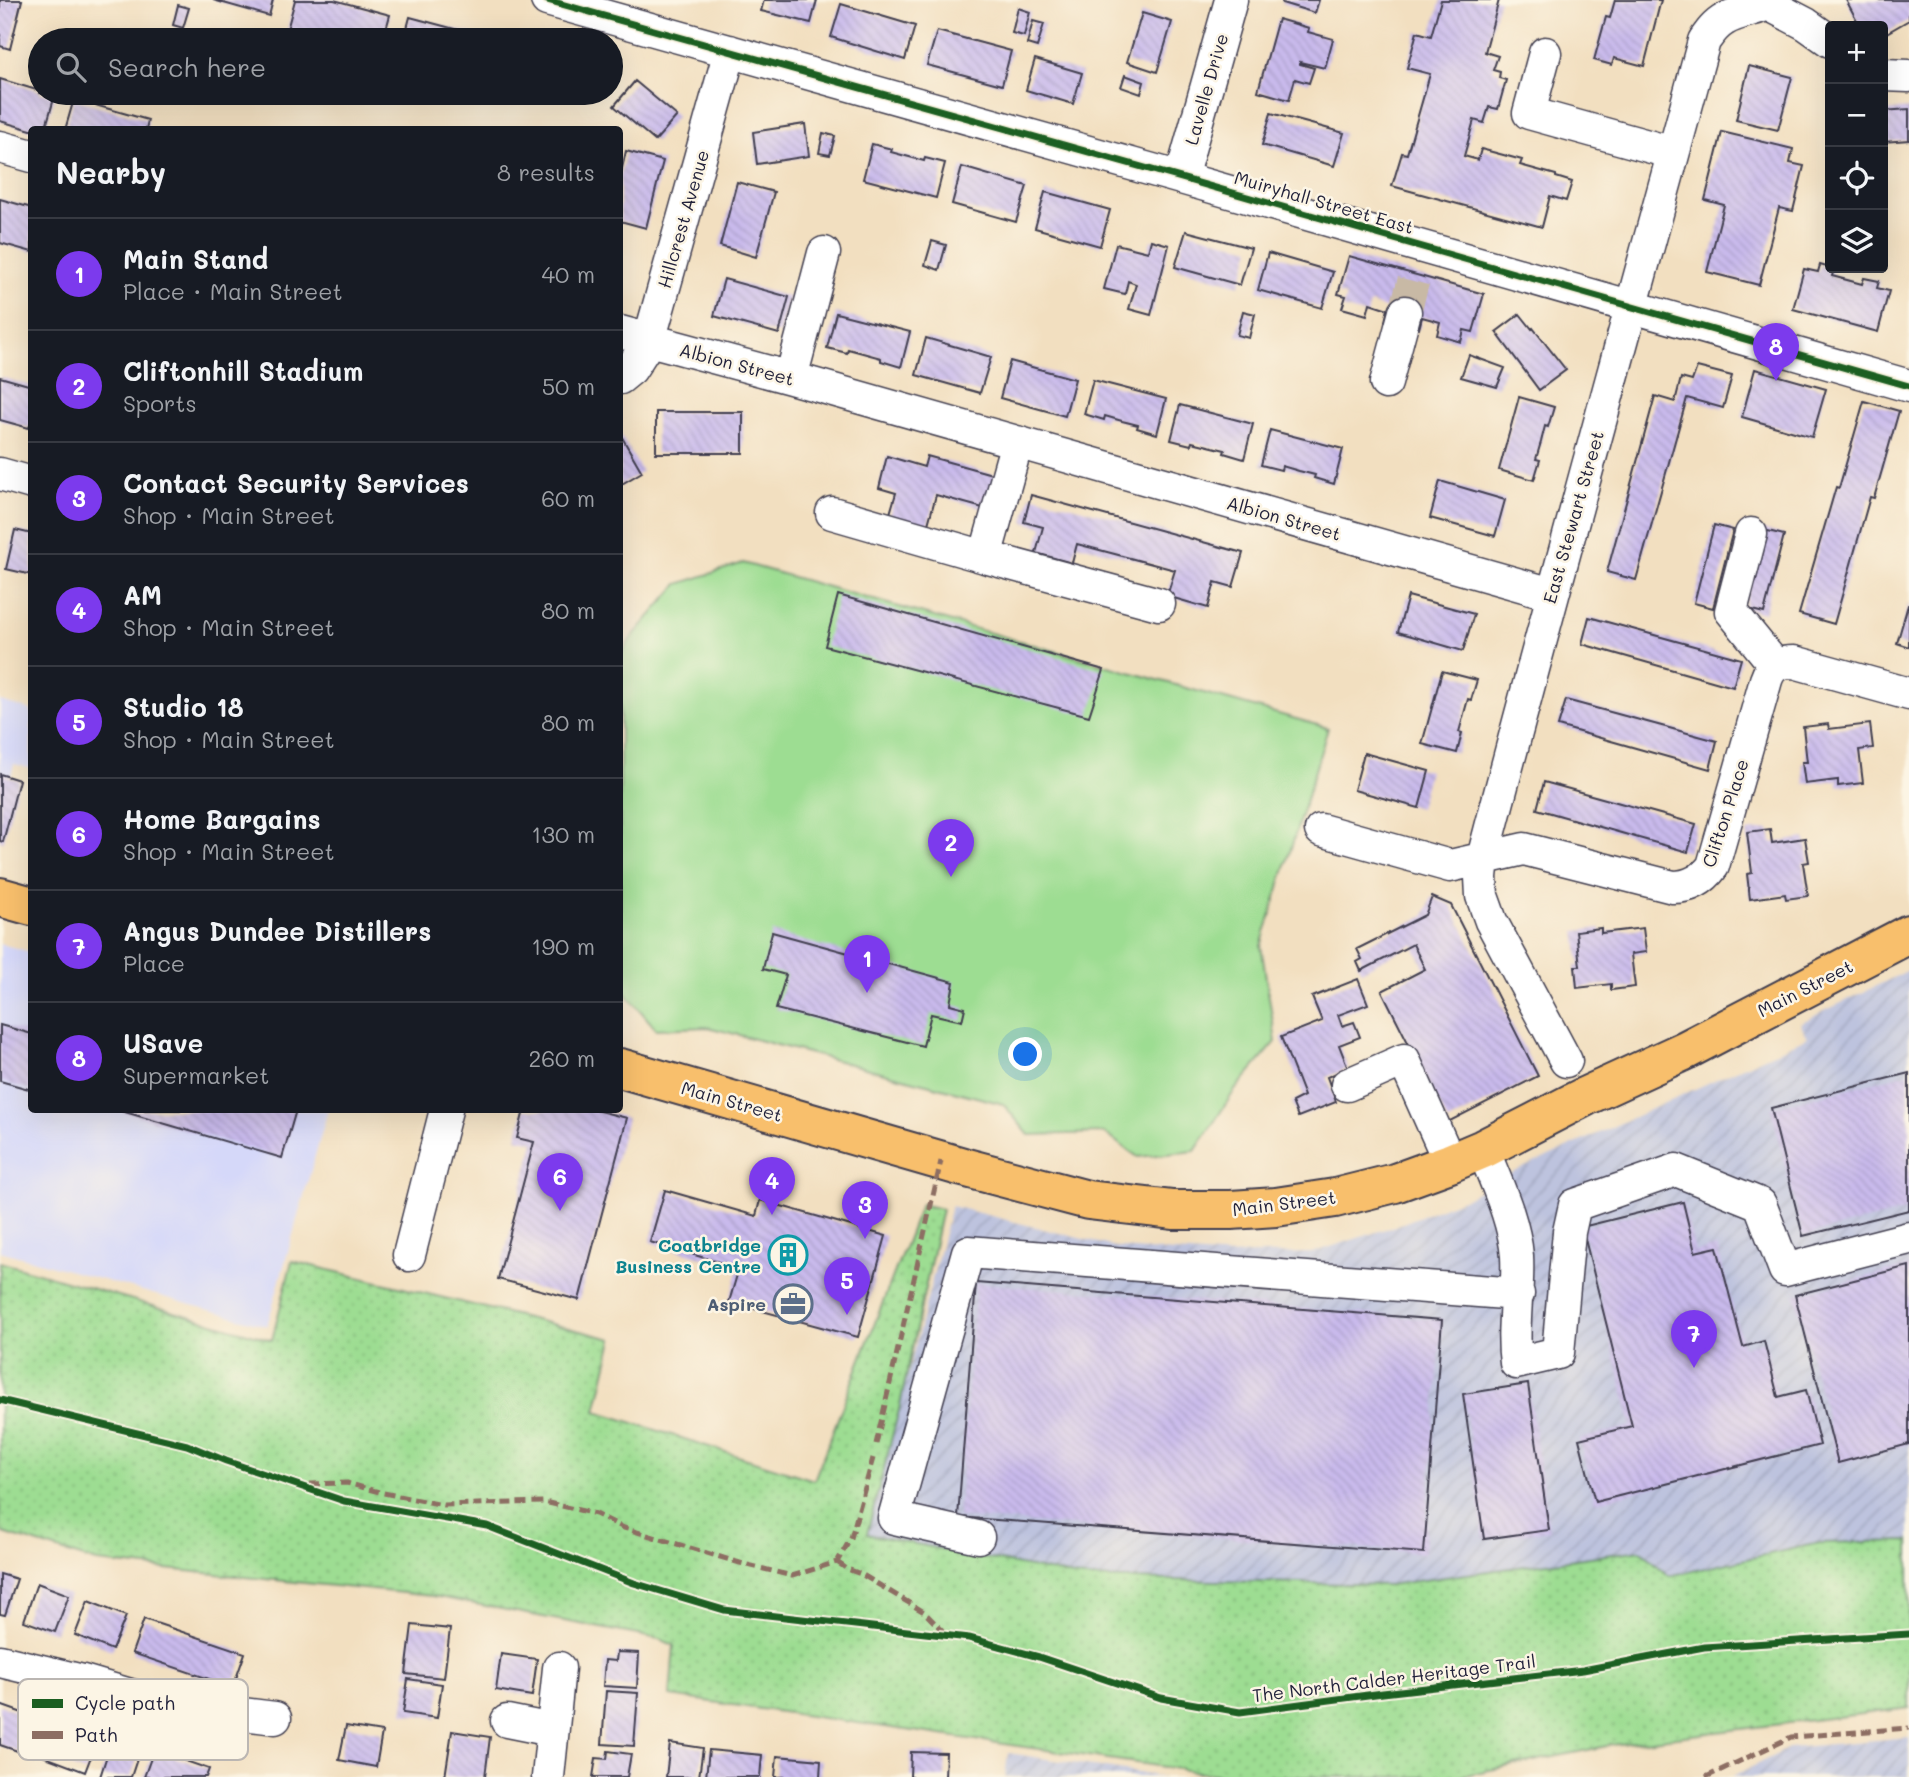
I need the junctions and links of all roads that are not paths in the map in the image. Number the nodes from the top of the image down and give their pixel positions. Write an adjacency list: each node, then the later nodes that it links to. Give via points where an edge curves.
1 (547, 0): 5 (street, Muiryhall Street East)
2 (1231, 0): 12 (street, Lavelle Drive)
3 (1771, 2): 4 (street); 10 (street, East Stewart Street, via 1724,19 1704,41)
4 (1825, 37)
5 (730, 51): 12 (street, Muiryhall Street East); 16 (street, Hillcrest Avenue)
6 (1545, 53): 10 (street, via 1529,113)
7 (1888, 75): 8 (street)
8 (1909, 76)
9 (0, 147): 11 (street)
10 (1673, 153): 14 (street, East Stewart Street)
11 (28, 155)
12 (1181, 178): 14 (street, Muiryhall Street East, via 1419,260)
13 (824, 253): 18 (street)
14 (1632, 306): 20 (street, Muiryhall Street East); 27 (street, East Stewart Street)
15 (1405, 312): 19 (street)
16 (634, 337): 17 (street, Hillcrest Avenue, via 631,369); 18 (street, Albion Street)
17 (623, 376)
18 (791, 378): 21 (street, Albion Street)
19 (1386, 383)
20 (1909, 386)
21 (1017, 442): 26 (street); 27 (street, Albion Street)
22 (0, 474): 23 (street)
23 (28, 482)
24 (832, 513): 26 (street)
25 (1751, 534): 29 (street, via 1731,611)
26 (985, 557): 28 (street)
27 (1552, 594): 32 (street, East Stewart Street)
28 (1159, 604)
29 (1775, 665): 30 (street, via 1794,662); 32 (street, Clifton Place, via 1766,680 1713,866 1701,879 1673,887 1524,849)
30 (1909, 694)
31 (1321, 830): 32 (street, Clifton Place, via 1450,866)
32 (1483, 858): 36 (street, East Stewart Street, via 1482,896 1491,921)
33 (0, 897): 34 (main road)
34 (28, 905)
35 (1909, 934): 40 (main road, Main Street, via 1686,1050)
36 (1566, 1061)
37 (623, 1069): 40 (main road, Main Street, via 1088,1200 1173,1210 1276,1207 1335,1198 1395,1183)
38 (1347, 1085): 40 (street, via 1404,1060)
39 (445, 1113): 42 (street)
40 (1466, 1156): 43 (street, via 1506,1209 1517,1253)
41 (1909, 1238): 43 (street, via 1785,1270 1760,1204 1676,1170 1575,1205 1558,1353 1516,1363)
42 (409, 1255)
43 (1518, 1294): 44 (street, via 968,1252 894,1518)
44 (978, 1537)
45 (0, 1661): 47 (street)
46 (559, 1668): 51 (street)
47 (75, 1679)
48 (248, 1715): 49 (street)
49 (275, 1718)
50 (506, 1721): 51 (street)
51 (552, 1730): 52 (street)
52 (548, 1777)

